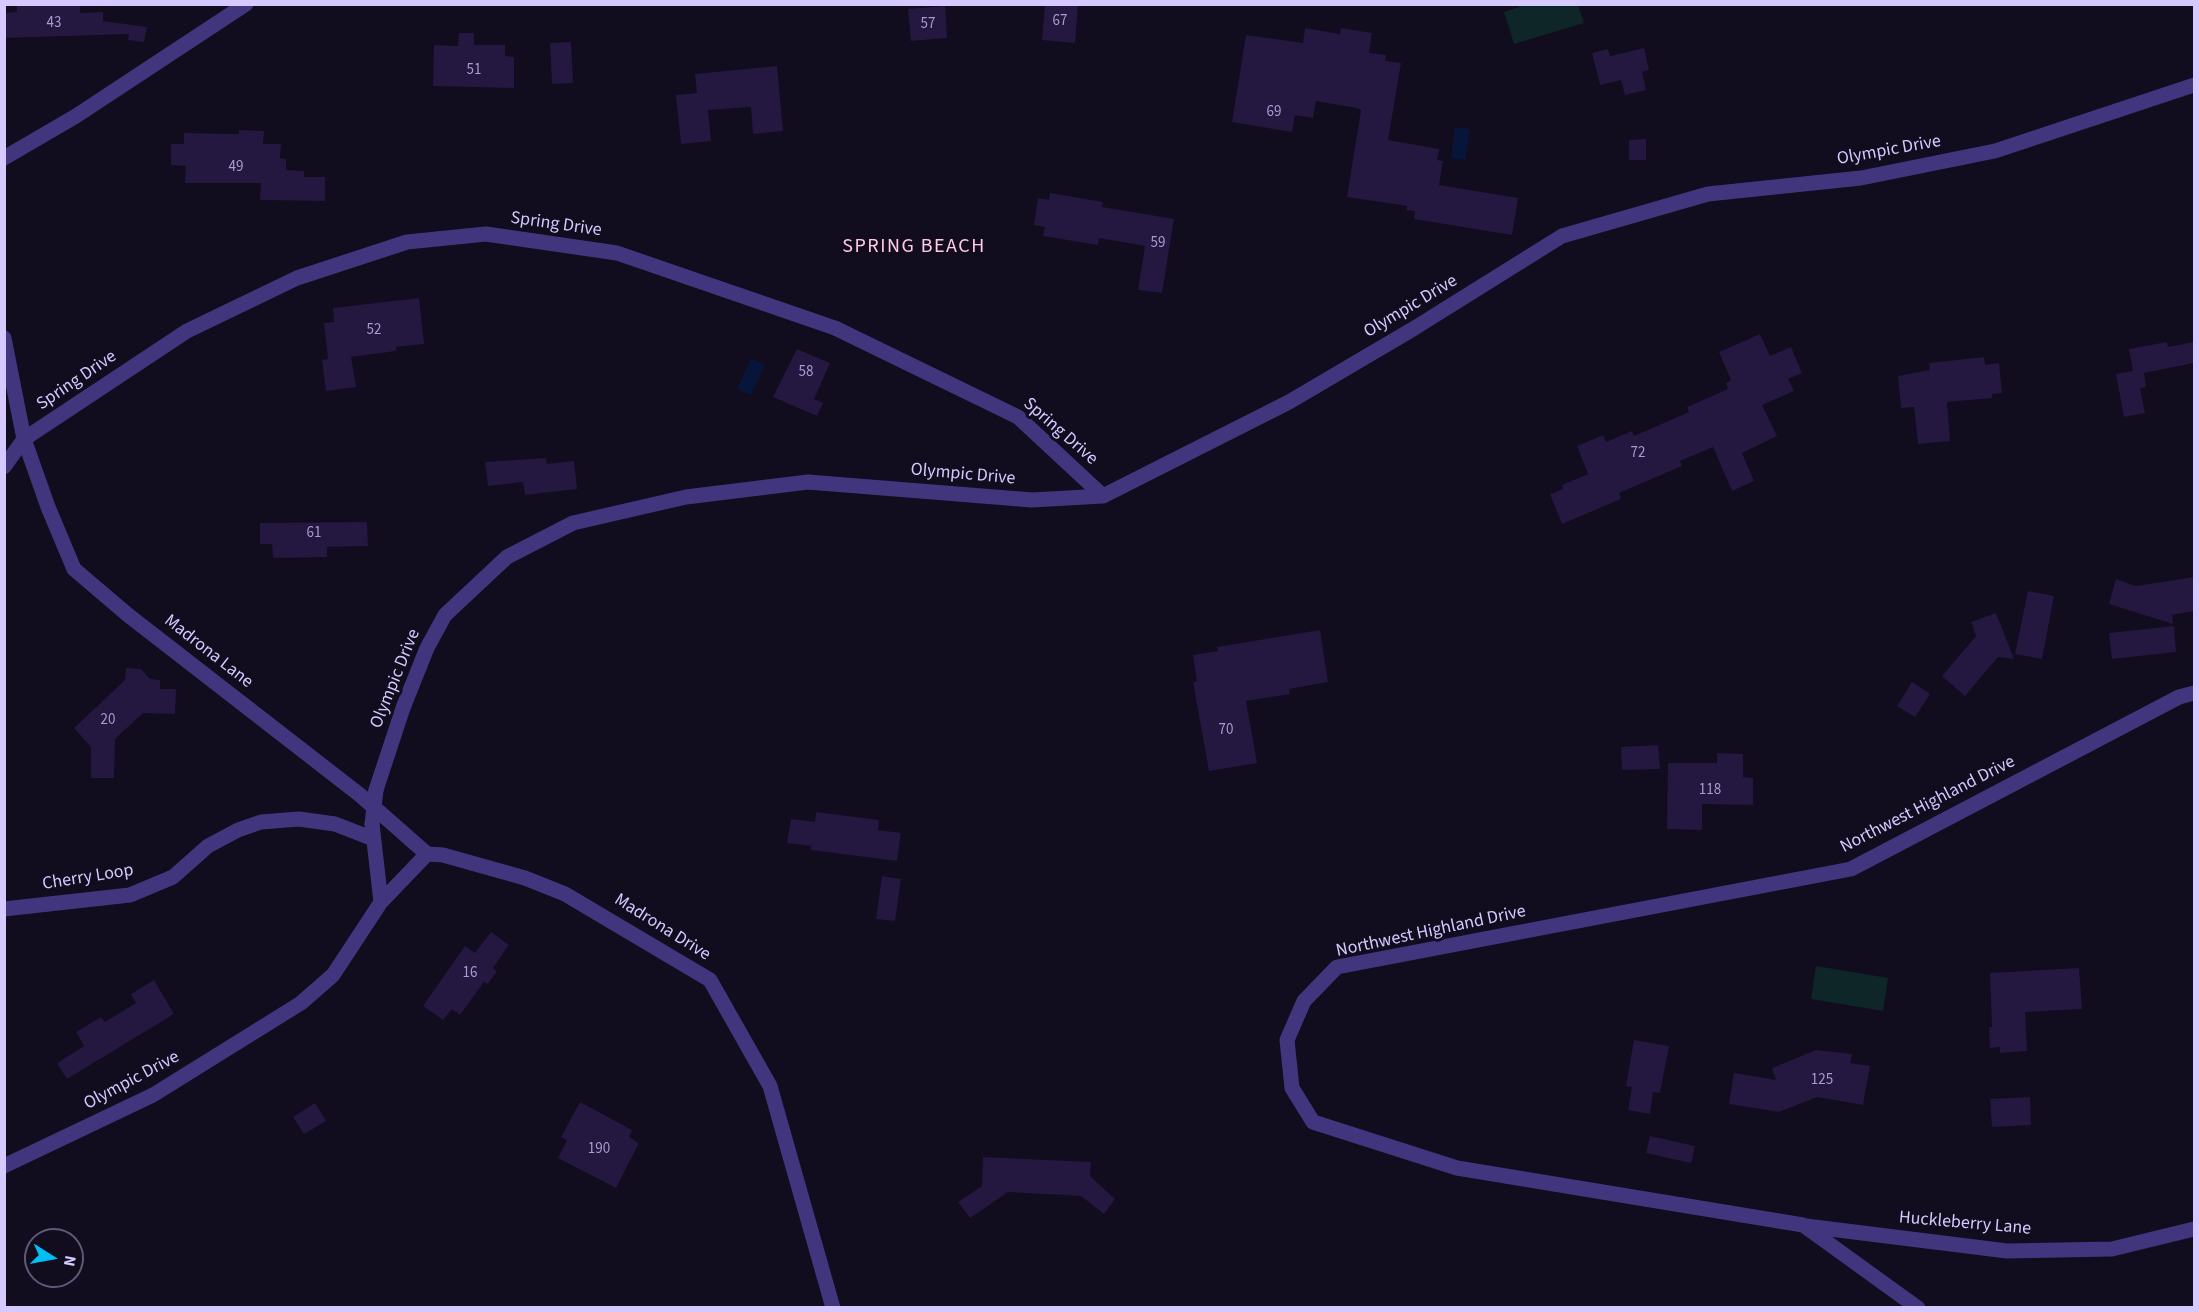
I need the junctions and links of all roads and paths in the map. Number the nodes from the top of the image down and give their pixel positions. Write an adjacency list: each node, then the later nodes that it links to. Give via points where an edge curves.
1 (246, 4): 3 (street, via 76,116)
2 (2194, 85): 7 (street, Olympic Drive, via 1995,151 1861,178 1708,194 1562,236 1289,402)
3 (4, 158)
4 (4, 338): 5 (street)
5 (24, 439): 6 (street, Spring Drive); 7 (street, Spring Drive, via 187,331 297,278 407,242 486,234 617,253 835,328 1018,417); 10 (street, Madrona Lane, via 74,569 360,795)
6 (4, 467)
7 (1102, 496): 9 (street, Olympic Drive, bridge, via 1032,500 808,482 686,497 573,522 507,557 445,615 426,648 403,708 376,790)
8 (2194, 693): 14 (street, Northwest Highland Drive, via 2179,697 1851,869 1337,967 1304,1001 1287,1040 1292,1088 1313,1122 1457,1168)
9 (371, 831): 11 (street, Olympic Drive); 12 (street, Cherry Loop, via 298,819 261,822 208,846 173,877 130,895)
10 (427, 854): 11 (street); 16 (street, Madrona Drive, via 525,878 566,894 710,980 770,1086)
11 (381, 902): 13 (street, Olympic Drive, via 333,975 301,1003 153,1095)
12 (4, 909)
13 (4, 1166)
14 (1803, 1225): 15 (street, Huckleberry Lane, via 2007,1251 2112,1249); 17 (street, Northwest Highland Drive)
15 (2194, 1229)
16 (833, 1308)
17 (1918, 1308)

